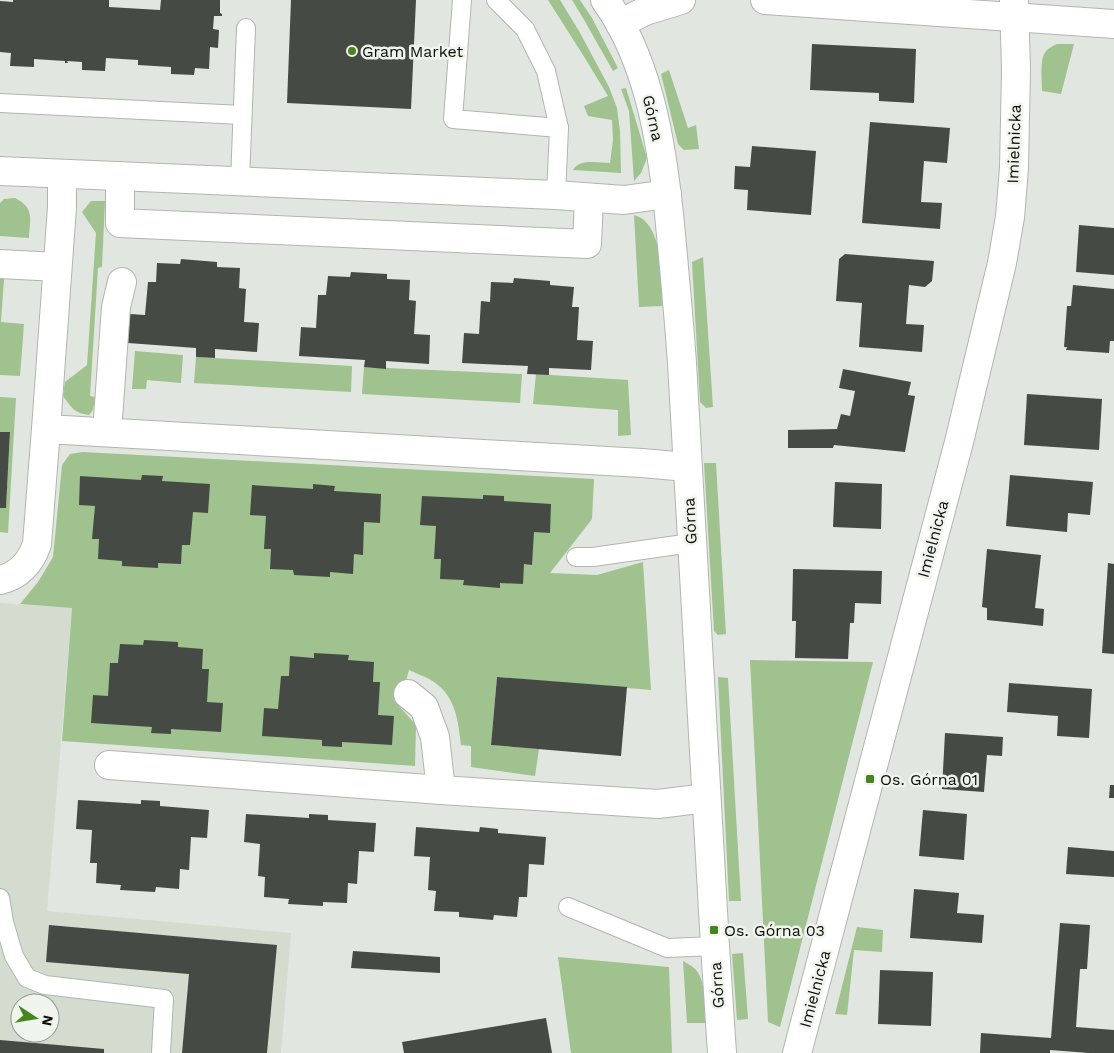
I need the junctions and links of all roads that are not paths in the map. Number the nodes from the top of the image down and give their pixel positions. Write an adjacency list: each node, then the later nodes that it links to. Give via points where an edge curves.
1 (462, 0): 12 (lane, via 453,119)
2 (496, 0): 12 (lane, via 525,29 546,70)
3 (605, 0): 7 (street, Górna)
4 (681, 0): 7 (street, via 645,11)
5 (765, 0): 6 (street)
6 (1014, 9): 8 (street); 38 (street, Imielnicka, via 1014,168 1002,262 959,442)
7 (620, 24): 17 (street, Górna, via 634,53 655,120)
8 (1114, 24)
9 (246, 28): 11 (lane)
10 (0, 103): 11 (lane)
11 (242, 115): 16 (lane)
12 (559, 128): 18 (lane)
13 (0, 171): 14 (street)
14 (62, 174): 15 (street); 21 (street)
15 (120, 176): 16 (street); 19 (street, via 120,223 587,244)
16 (240, 181): 18 (street)
17 (667, 194): 19 (street, via 624,200); 25 (street, Górna)
18 (556, 195): 19 (street)
19 (589, 198)
20 (0, 264): 21 (street)
21 (57, 267): 23 (street)
22 (122, 282): 24 (street, via 116,307)
23 (46, 429): 24 (street); 28 (street, via 37,544 27,565 10,578)
24 (108, 432): 25 (street)
25 (687, 467): 26 (street, Górna)
26 (691, 543): 27 (lane); 32 (street, Górna)
27 (576, 557)
28 (0, 580)
29 (408, 694): 31 (street, via 424,706 435,737)
30 (109, 765): 31 (street)
31 (441, 790): 32 (street, via 658,804)
32 (706, 798): 35 (street, Górna)
33 (0, 898): 36 (lane, via 14,956 27,978 45,985 164,999)
34 (568, 907): 35 (lane, via 668,948)
35 (715, 946): 37 (street, Górna)
36 (160, 1053)
37 (722, 1053)
38 (797, 1053)

